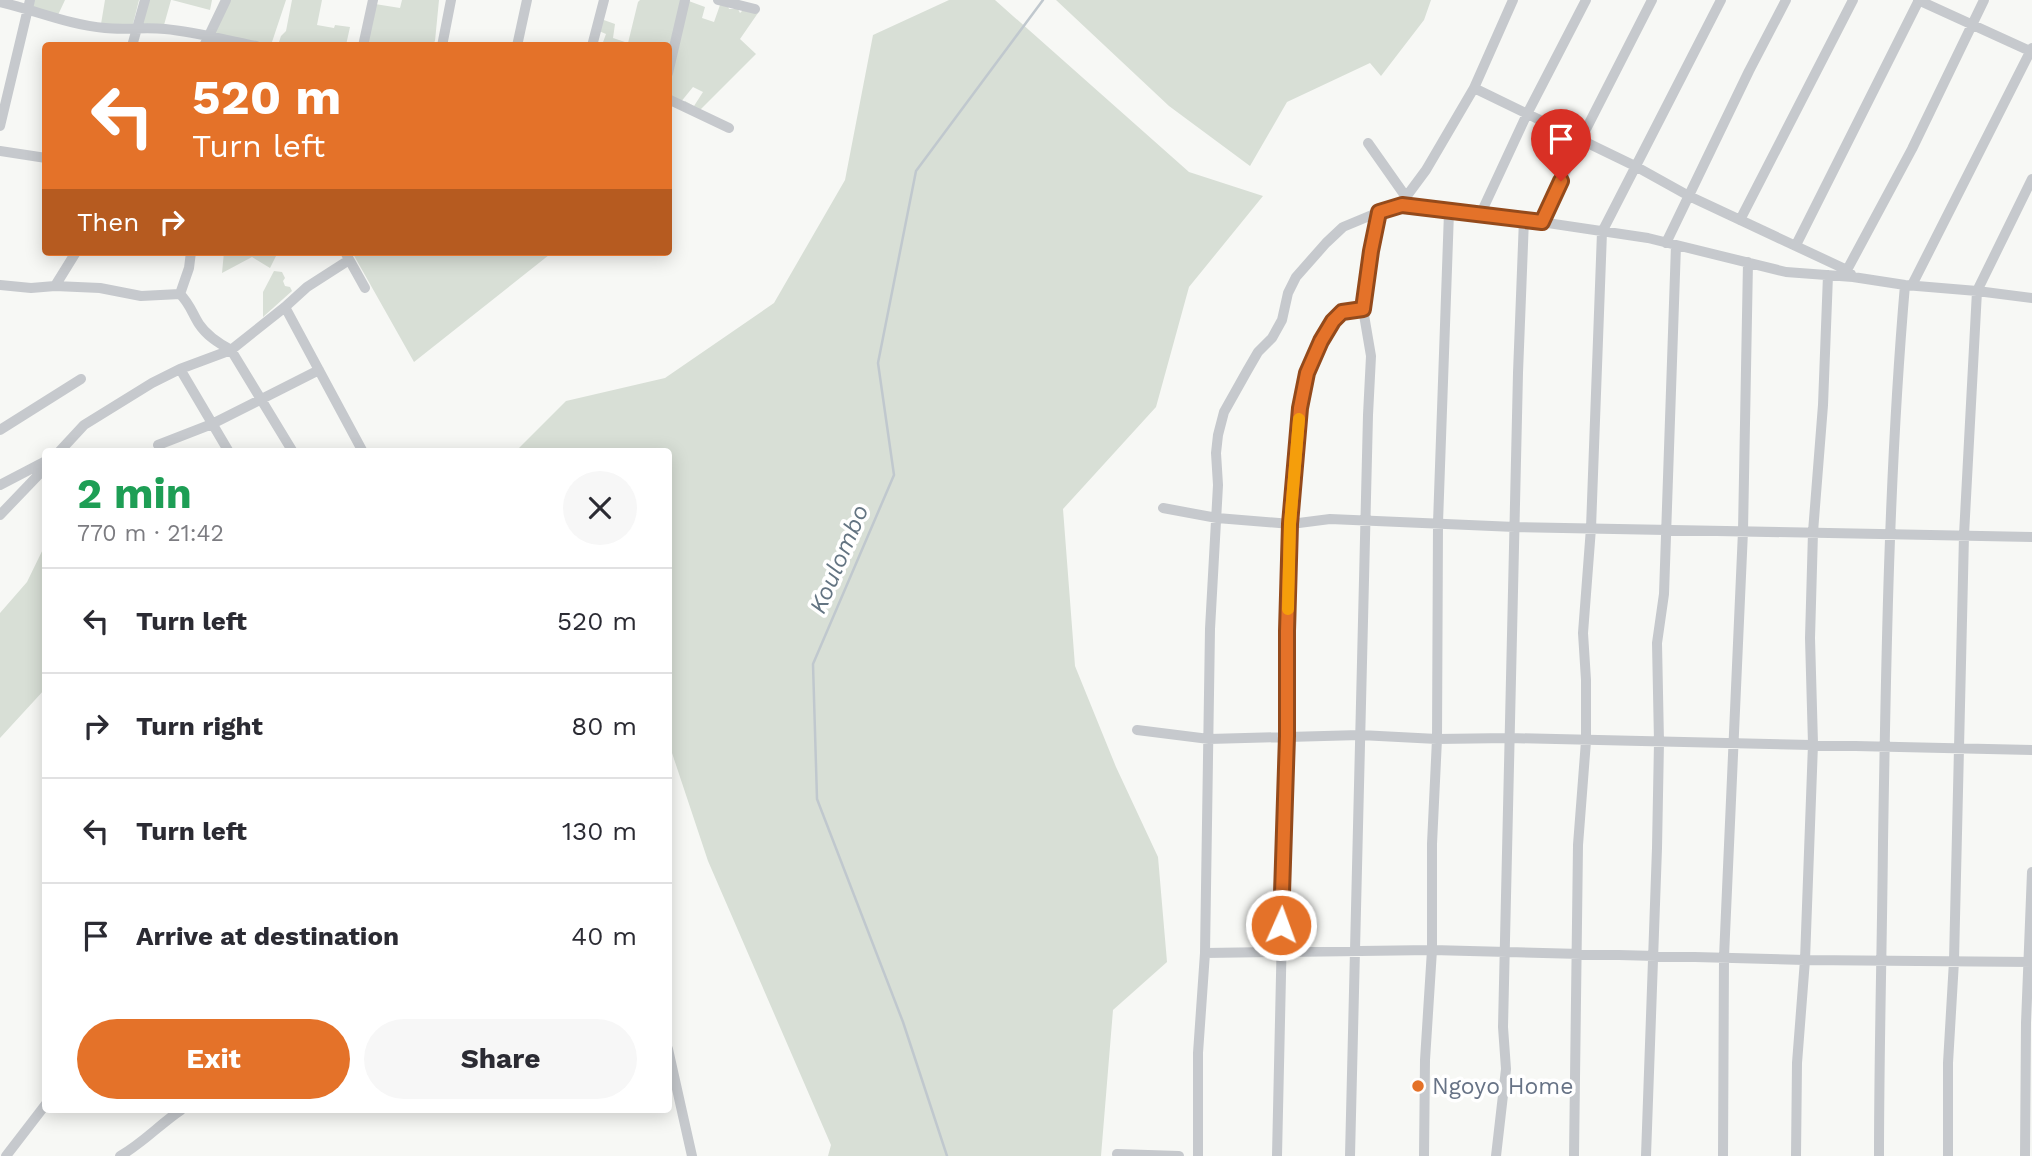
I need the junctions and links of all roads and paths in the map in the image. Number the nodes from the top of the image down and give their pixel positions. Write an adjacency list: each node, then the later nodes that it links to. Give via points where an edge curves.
1 (145, 0): 21 (street)
2 (226, 0): 22 (street)
3 (373, 0): 24 (street)
4 (451, 0): 25 (street)
5 (527, 0): 26 (street)
6 (604, 0): 27 (street)
7 (685, 0): 29 (street)
8 (718, 0): 19 (street)
9 (1513, 0): 30 (street)
10 (1586, 0): 32 (street)
11 (1652, 0): 35 (street)
12 (1721, 0): 39 (street)
13 (1786, 0): 41 (street)
14 (1853, 0): 47 (street)
15 (1919, 0): 20 (street); 51 (street)
16 (1984, 0): 20 (street)
17 (0, 2): 18 (street)
18 (29, 4): 21 (street, via 76,23 105,29); 33 (street)
19 (755, 9)
20 (1972, 25): 28 (street); 56 (street)
21 (137, 27): 22 (street); 23 (street)
22 (206, 40)
23 (133, 42)
24 (364, 42)
25 (443, 42)
26 (518, 42)
27 (593, 42)
28 (2031, 51): 59 (street)
29 (672, 56)
30 (1474, 88): 32 (street); 42 (street)
31 (672, 101): 34 (street)
32 (1527, 114): 35 (street); 45 (street)
33 (0, 126)
34 (729, 128)
35 (1580, 141): 39 (street); 48 (street)
36 (1368, 143): 42 (street)
37 (0, 151): 38 (street)
38 (42, 157)
39 (1635, 166): 41 (street); 49 (street)
40 (2032, 179): 62 (street)
41 (1689, 196): 47 (street); 50 (street)
42 (1404, 201): 43 (street); 44 (street)
43 (1379, 212): 66 (street); 84 (street, via 1343,227 1296,277 1282,320 1224,412 1216,453)
44 (1449, 212): 45 (street); 86 (street)
45 (1481, 214): 46 (street)
46 (1524, 219): 48 (street); 88 (street)
47 (1740, 220): 51 (street)
48 (1542, 222): 49 (street)
49 (1602, 232): 50 (street); 89 (street)
50 (1671, 244): 55 (street); 90 (street)
51 (1796, 245): 56 (street)
52 (74, 256): 60 (street)
53 (190, 256): 63 (street)
54 (347, 256): 61 (street); 65 (street)
55 (1748, 262): 57 (street, via 1786,272); 91 (street)
56 (1850, 273): 57 (street); 59 (street)
57 (1828, 275): 92 (street)
58 (0, 285): 60 (street)
59 (1908, 285): 62 (street); 93 (street)
60 (55, 286): 63 (street, via 141,296)
61 (365, 288)
62 (1977, 291): 64 (street); 94 (street)
63 (180, 295): 67 (street, via 204,330)
64 (2032, 298)
65 (285, 307): 67 (street); 69 (street)
66 (1363, 309): 85 (street, via 1371,356); 87 (street, via 1342,312 1333,321 1307,373)
67 (231, 350): 68 (street); 71 (street)
68 (180, 369): 72 (street); 75 (street, via 84,425)
69 (318, 370): 71 (street); 78 (street)
70 (81, 379): 73 (street)
71 (261, 398): 72 (street); 77 (street)
72 (212, 425): 74 (street); 76 (street)
73 (0, 430)
74 (158, 445)
75 (63, 448)
76 (226, 448)
77 (291, 448)
78 (361, 448)
79 (42, 463): 81 (street)
80 (42, 471): 83 (street)
81 (0, 485)
82 (1163, 508): 84 (street)
83 (0, 514)
84 (1217, 518): 87 (street); 100 (street)
85 (1366, 520): 86 (street); 87 (street); 97 (street)
86 (1438, 523): 88 (street); 101 (street)
87 (1290, 524): 98 (street)
88 (1515, 527): 89 (street); 99 (street)
89 (1591, 528): 90 (street); 102 (street, via 1583,633)
90 (1665, 530): 91 (street); 103 (street, via 1664,594 1657,643)
91 (1743, 531): 92 (street); 104 (street)
92 (1813, 532): 93 (street); 105 (street)
93 (1890, 533): 94 (street); 106 (street)
94 (1964, 535): 95 (street); 107 (street)
95 (2032, 537)
96 (1137, 730): 100 (street)
97 (1360, 735): 98 (street); 101 (street); 111 (street)
98 (1287, 736): 100 (street); 112 (street)
99 (1510, 738): 101 (street); 102 (street); 114 (street)
100 (1209, 739): 113 (street)
101 (1437, 739): 110 (street)
102 (1586, 741): 103 (street); 115 (street)
103 (1659, 742): 104 (street); 116 (street)
104 (1734, 742): 105 (street); 117 (street)
105 (1813, 744): 106 (street); 118 (street)
106 (1884, 745): 107 (street); 119 (street)
107 (1960, 748): 108 (street); 120 (street)
108 (2032, 750)
109 (2032, 872): 121 (street)
110 (1432, 950): 111 (street); 114 (street); 133 (street)
111 (1356, 951): 112 (street); 132 (street)
112 (1280, 952): 113 (street); 131 (street)
113 (1205, 953): 130 (street, via 1198,1053)
114 (1506, 953): 115 (street); 134 (street, via 1506,1069)
115 (1576, 954): 116 (street); 135 (street)
116 (1654, 956): 117 (street); 136 (street)
117 (1724, 957): 118 (street); 137 (street)
118 (1805, 960): 119 (street); 138 (street)
119 (1882, 961): 120 (street); 139 (street)
120 (1954, 961): 121 (street); 140 (street)
121 (2030, 962): 141 (street)
122 (672, 1067): 128 (street)
123 (42, 1109): 126 (street)
124 (177, 1113): 127 (street)
125 (1117, 1154): 129 (street)
126 (6, 1156)
127 (120, 1156)
128 (692, 1156)
129 (1179, 1156)
130 (1198, 1156)
131 (1277, 1156)
132 (1350, 1156)
133 (1424, 1156)
134 (1496, 1156)
135 (1574, 1156)
136 (1646, 1156)
137 (1723, 1156)
138 (1796, 1156)
139 (1879, 1156)
140 (1948, 1156)
141 (2025, 1156)

